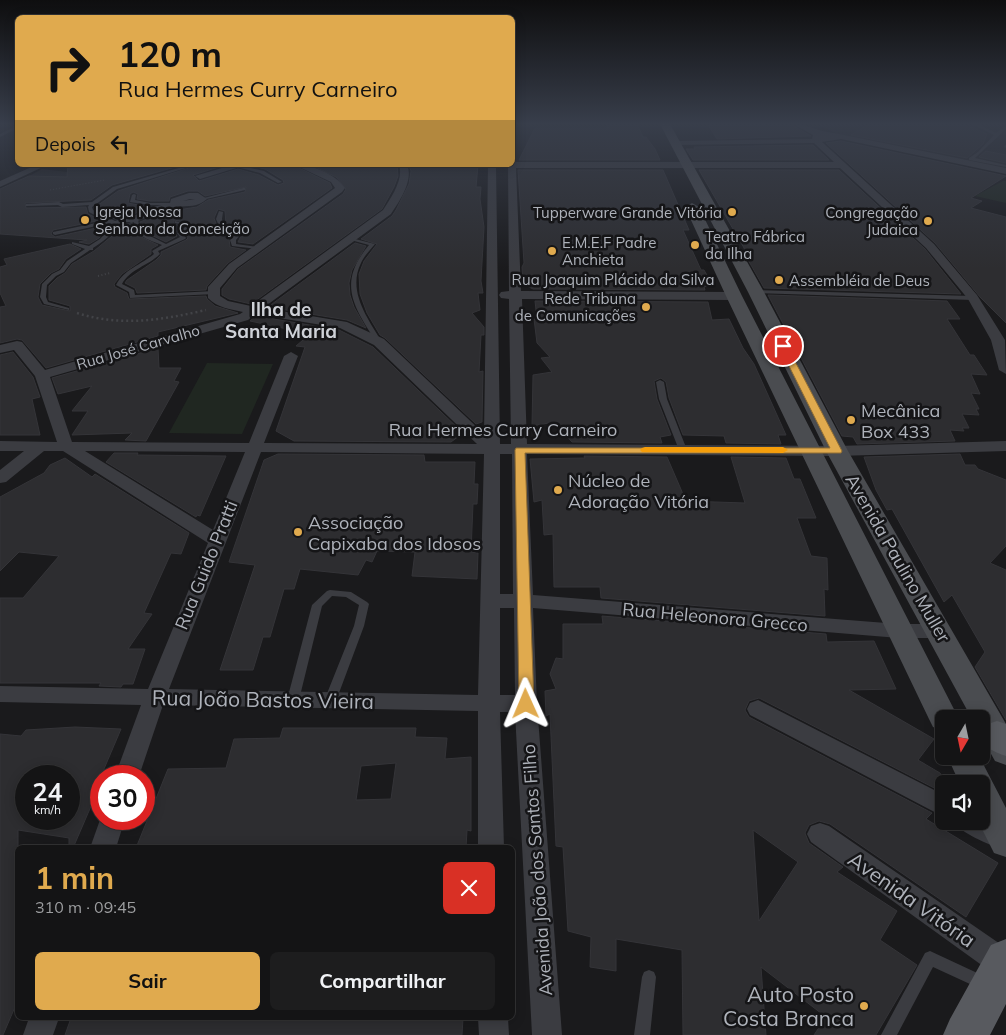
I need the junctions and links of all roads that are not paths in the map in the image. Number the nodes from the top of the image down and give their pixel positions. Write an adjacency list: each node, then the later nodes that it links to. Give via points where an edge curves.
1 (12, 172): 16 (street)
2 (26, 172): 19 (street)
3 (168, 172): 23 (lane, via 115,188)
4 (213, 172): 15 (street)
5 (228, 172): 21 (street)
6 (263, 172): 18 (lane)
7 (316, 172): 34 (street, via 334,180 339,190)
8 (404, 172): 31 (street, Rua José Carvalho, via 399,193 387,212)
9 (493, 172): 38 (street)
10 (512, 172): 39 (street, Avenida João dos Santos Filho)
11 (678, 172): 40 (main road, Avenida Paulino Muller)
12 (682, 172): 36 (main road, Avenida Paulino Muller)
13 (852, 172): 41 (street, via 930,246)
14 (985, 172): 17 (street)
15 (200, 176)
16 (0, 177)
17 (1006, 177)
18 (280, 182)
19 (0, 184)
20 (243, 189): 21 (lane)
21 (204, 192): 24 (street, via 179,198 174,201)
22 (134, 195): 24 (lane, via 132,201)
23 (92, 203): 25 (lane); 28 (lane, via 91,211)
24 (176, 204): 27 (street)
25 (28, 205)
26 (221, 212): 34 (lane, via 222,227 240,231 233,240 234,245)
27 (131, 220): 28 (lane); 33 (lane, via 136,221 140,232)
28 (113, 222): 30 (lane); 35 (lane, via 116,226)
29 (177, 222): 33 (lane, via 190,227 180,233 182,239)
30 (55, 234)
31 (349, 238): 43 (street, Rua José Carvalho); 46 (lane, via 372,244 358,264 353,282 355,299)
32 (74, 243): 35 (lane)
33 (167, 246): 37 (lane, via 155,251 157,254 147,263 127,273 119,285 132,291 132,297)
34 (256, 248): 37 (street, via 222,276 214,287)
35 (91, 249): 42 (lane, via 69,262 62,272 44,285 46,303)
36 (756, 292): 41 (lane); 45 (main road, Avenida Paulino Muller)
37 (214, 293): 43 (street, via 214,298 224,304)
38 (492, 295): 39 (street, Rua Joaquim Plácido da Silva); 59 (street)
39 (515, 295): 40 (street, Rua Joaquim Plácido da Silva); 60 (street, Avenida João dos Santos Filho)
40 (734, 296): 44 (main road, Avenida Paulino Muller)
41 (973, 298): 51 (street, via 998,340)
42 (67, 309)
43 (253, 310): 46 (street, via 343,325); 52 (street, Rua José Carvalho, via 244,318)
44 (750, 327): 45 (main road); 49 (main road, Avenida Paulino Muller)
45 (775, 330): 50 (main road, Avenida Paulino Muller)
46 (379, 342): 59 (street)
47 (0, 349): 52 (street, via 17,346)
48 (291, 356): 58 (street, Rua Guido Pratti)
49 (767, 362): 50 (main road); 62 (main road, Avenida Paulino Muller)
50 (791, 362): 63 (main road, Avenida Paulino Muller)
51 (1006, 370)
52 (42, 375): 56 (street)
53 (660, 382): 61 (lane)
54 (0, 446): 55 (street, Rua Hermes Curry Carneiro)
55 (40, 446): 56 (street, Rua Hermes Curry Carneiro); 64 (street)
56 (66, 446): 58 (street, Rua Hermes Curry Carneiro); 65 (street)
57 (1006, 446): 63 (street, Rua Hermes Curry Carneiro)
58 (253, 447): 59 (street, Rua Hermes Curry Carneiro); 65 (street, Rua Guido Pratti)
59 (492, 450): 60 (street, Rua Hermes Curry Carneiro); 66 (street)
60 (520, 450): 61 (street, Rua Hermes Curry Carneiro); 67 (street, Avenida João dos Santos Filho)
61 (683, 450): 62 (street, Rua Hermes Curry Carneiro)
62 (811, 450): 63 (street, Rua Hermes Curry Carneiro); 68 (main road, Avenida Paulino Muller)
63 (837, 451): 69 (main road, Avenida Paulino Muller)
64 (0, 478)
65 (216, 540): 70 (street, Rua Guido Pratti)
66 (490, 601): 67 (street, Rua Heleonora Grecco); 74 (street)
67 (524, 602): 68 (street, Rua Heleonora Grecco); 75 (street, Avenida João dos Santos Filho)
68 (900, 631): 69 (street, Rua Heleonora Grecco); 77 (main road, Avenida Paulino Muller)
69 (939, 631): 78 (main road, Avenida Paulino Muller)
70 (155, 697): 71 (street, Rua João Bastos Vieira); 72 (street, Rua João Bastos Vieira); 79 (street, Rua Guido Pratti)
71 (4, 699)
72 (294, 700): 73 (street, Rua João Bastos Vieira); 73 (lane, via 317,605 330,593 348,594 364,604 359,626)
73 (330, 701): 74 (street, Rua João Bastos Vieira)
74 (489, 704): 75 (street, Rua João Bastos Vieira); 87 (street)
75 (526, 704): 94 (street, Avenida João dos Santos Filho)
76 (758, 709): 80 (street)
77 (940, 710)
78 (1003, 743)
79 (131, 765)
80 (935, 802)
81 (990, 811): 85 (main road)
82 (109, 830): 86 (street)
83 (986, 830): 85 (street)
84 (820, 834): 88 (street, Avenida Vitória)
85 (1005, 841)
86 (104, 845)
87 (491, 845)
88 (1001, 970): 96 (lane, via 930,958); 97 (main road)
89 (648, 977): 95 (lane)
90 (43, 1020): 92 (street)
91 (493, 1020): 93 (street)
92 (38, 1035)
93 (494, 1035)
94 (547, 1035)
95 (642, 1035)
96 (889, 1035)
97 (966, 1035)

